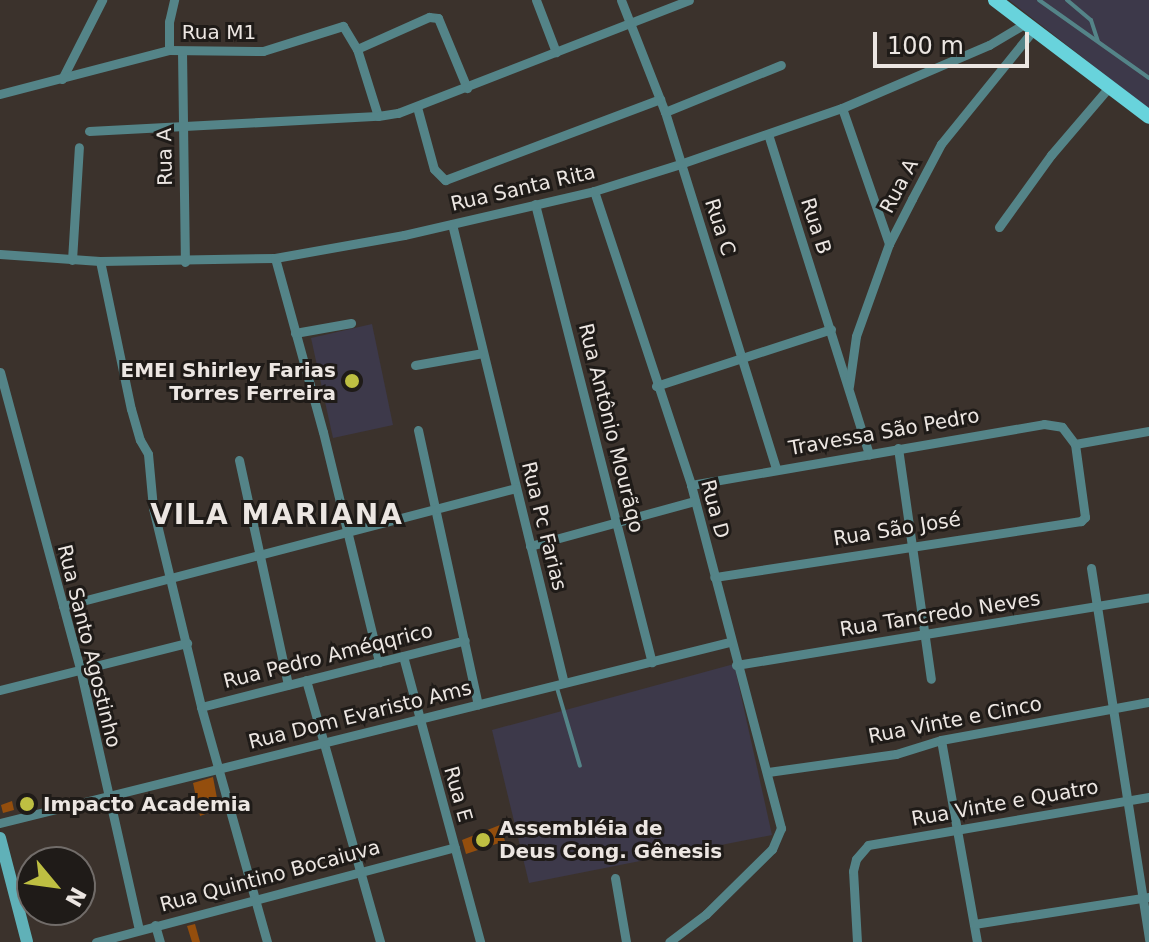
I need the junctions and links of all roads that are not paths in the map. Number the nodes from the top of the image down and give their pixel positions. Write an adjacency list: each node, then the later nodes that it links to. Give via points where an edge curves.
1 (102, 0): 18 (street)
2 (174, 0): 13 (street)
3 (536, 0): 15 (street)
4 (621, 0): 9 (street, Rua C)
5 (689, 0): 9 (street)
6 (995, 0): 10 (main road)
7 (1039, 0): 11 (lane)
8 (1067, 0): 11 (lane, via 1091,20)
9 (630, 25): 15 (street); 22 (street, Rua C)
10 (1030, 26): 19 (main road); 24 (street, Rua Santa Rita); 37 (street, Rua A, via 941,144)
11 (1098, 43): 17 (lane)
12 (357, 49): 14 (street, Rua M1, via 343,26 263,51); 20 (street, via 429,17 438,18); 26 (street)
13 (169, 50): 14 (street, Rua M1); 18 (street, Rua M1)
14 (182, 51): 28 (street, Rua A)
15 (556, 52): 20 (street)
16 (781, 65): 25 (street)
17 (1149, 78)
18 (62, 79): 21 (street, Rua M1)
19 (1110, 86): 27 (main road); 36 (street)
20 (467, 88): 23 (street)
21 (0, 94)
22 (660, 99): 23 (street, via 445,180 437,174); 25 (street, Rua C)
23 (417, 107): 26 (street)
24 (842, 108): 30 (street, Rua Santa Rita); 37 (street)
25 (665, 112): 32 (street, Rua C)
26 (378, 116): 28 (street)
27 (1149, 117)
28 (183, 127): 29 (street); 42 (street, Rua A)
29 (89, 131)
30 (768, 134): 32 (street, Rua Santa Rita); 44 (street, Rua B)
31 (79, 147): 40 (street)
32 (680, 164): 33 (street, Rua Santa Rita); 47 (street, Rua C)
33 (594, 191): 34 (street, Rua Santa Rita); 50 (street, Rua D)
34 (535, 204): 35 (street, Rua Santa Rita); 64 (street, Rua Antônio Mourãqo)
35 (452, 224): 39 (street, Rua Santa Rita); 46 (street, Rua Pc Farias)
36 (999, 227)
37 (889, 244): 51 (street, Rua A, via 856,336)
38 (0, 254): 40 (street, Rua Santa Rita)
39 (275, 258): 42 (street, Rua Santa Rita); 45 (street)
40 (72, 260): 41 (street, Rua Santa Rita)
41 (100, 261): 42 (street, Rua Santa Rita); 70 (street, via 131,409 148,454 153,508)
42 (185, 262)
43 (351, 323): 45 (street)
44 (831, 329): 47 (street); 51 (street, Rua A)
45 (295, 333): 65 (street)
46 (483, 353): 48 (street); 61 (street, Rua Pc Farias)
47 (743, 360): 50 (street); 59 (street, Rua C)
48 (415, 365)
49 (0, 372): 52 (street, Rua Santo Agostinho)
50 (656, 386): 60 (street, Rua D)
51 (849, 386): 57 (street, Rua A)
52 (4, 400): 73 (street, Rua Santo Agostinho)
53 (418, 430): 63 (street)
54 (1149, 431): 55 (street)
55 (1075, 444): 56 (street, Travessa São Pedro, via 1062,427 1044,424); 66 (street, Rua São José, via 1085,517 1081,521)
56 (898, 448): 57 (street, Travessa São Pedro); 66 (street)
57 (869, 454): 59 (street, Travessa São Pedro)
58 (239, 460): 68 (street)
59 (776, 468): 60 (street, Travessa São Pedro)
60 (691, 485): 62 (street, Rua D)
61 (516, 488): 63 (street); 67 (street, Rua Pc Farias)
62 (695, 501): 64 (street); 71 (street, Rua D)
63 (434, 508): 65 (street); 76 (street)
64 (616, 524): 67 (street); 81 (street, Rua Antônio Mourãqo)
65 (347, 530): 68 (street); 80 (street)
66 (912, 545): 71 (street, Rua São José); 75 (street)
67 (530, 546): 86 (street, Rua Pc Farias)
68 (259, 552): 70 (street); 87 (street)
69 (1091, 568): 74 (street)
70 (170, 576): 73 (street); 78 (street)
71 (714, 577): 77 (street, Rua D)
72 (1149, 597): 74 (street, Rua Tancredo Neves)
73 (63, 606): 83 (street, Rua Santo Agostinho)
74 (1098, 607): 75 (street, Rua Tancredo Neves); 92 (street)
75 (925, 635): 82 (street, Rua Tancredo Neves); 84 (street)
76 (465, 640): 79 (street, Rua Pedro Améqqrico); 90 (street)
77 (729, 642): 81 (street, Rua Dom Evaristo Ams); 82 (street, Rua D)
78 (187, 643): 83 (street); 91 (street)
79 (403, 656): 80 (street, Rua Pedro Améqqrico); 93 (street, Rua E)
80 (379, 662): 85 (street, Rua Pedro Améqqrico)
81 (652, 662): 86 (street, Rua Dom Evaristo Ams)
82 (736, 665): 98 (street, Rua D)
83 (80, 668): 88 (street); 99 (street, Rua Santo Agostinho)
84 (931, 679)
85 (306, 680): 87 (street, Rua Pedro Améqqrico); 95 (street)
86 (560, 684): 90 (street, Rua Dom Evaristo Ams); 96 (lane)
87 (288, 685): 91 (street, Rua Pedro Améqqrico)
88 (0, 690)
89 (1149, 702): 92 (street, Rua Vinte e Cinco)
90 (478, 705): 93 (street, Rua Dom Evaristo Ams)
91 (201, 707): 97 (street)
92 (1113, 708): 94 (street, Rua Vinte e Cinco); 101 (street)
93 (419, 719): 95 (street, Rua Dom Evaristo Ams); 105 (street, Rua E)
94 (941, 740): 98 (street, Rua Vinte e Cinco, via 896,754); 103 (street)
95 (322, 743): 97 (street, Rua Dom Evaristo Ams); 106 (street)
96 (580, 766)
97 (218, 769): 99 (street, Rua Dom Evaristo Ams); 109 (street)
98 (768, 772): 122 (street, Rua D, via 781,828 778,840 706,914)
99 (107, 797): 102 (street, Rua Dom Evaristo Ams); 113 (street, Rua Santo Agostinho)
100 (1149, 797): 101 (street, Rua Vinte e Quatro)
101 (1126, 801): 103 (street, Rua Vinte e Quatro); 110 (street)
102 (0, 823)
103 (959, 828): 111 (street); 123 (street, Rua Vinte e Quatro, via 868,845 853,871)
104 (0, 838): 107 (street)
105 (455, 847): 106 (street, Rua Quintino Bocaiuva); 120 (street, Rua E)
106 (360, 871): 109 (street, Rua Quintino Bocaiuva); 119 (street)
107 (5, 878): 115 (street)
108 (615, 878): 121 (street)
109 (254, 898): 112 (street, Rua Quintino Bocaiuva); 118 (street)
110 (1146, 898): 111 (street); 114 (street)
111 (974, 924): 124 (street)
112 (155, 925): 113 (street, Rua Quintino Bocaiuva); 117 (street)
113 (139, 929): 116 (street, Rua Quintino Bocaiuva)
114 (1149, 939)
115 (27, 942)
116 (96, 942)
117 (160, 942)
118 (267, 942)
119 (380, 942)
120 (480, 942)
121 (626, 942)
122 (669, 942)
123 (857, 942)
124 (977, 942)

